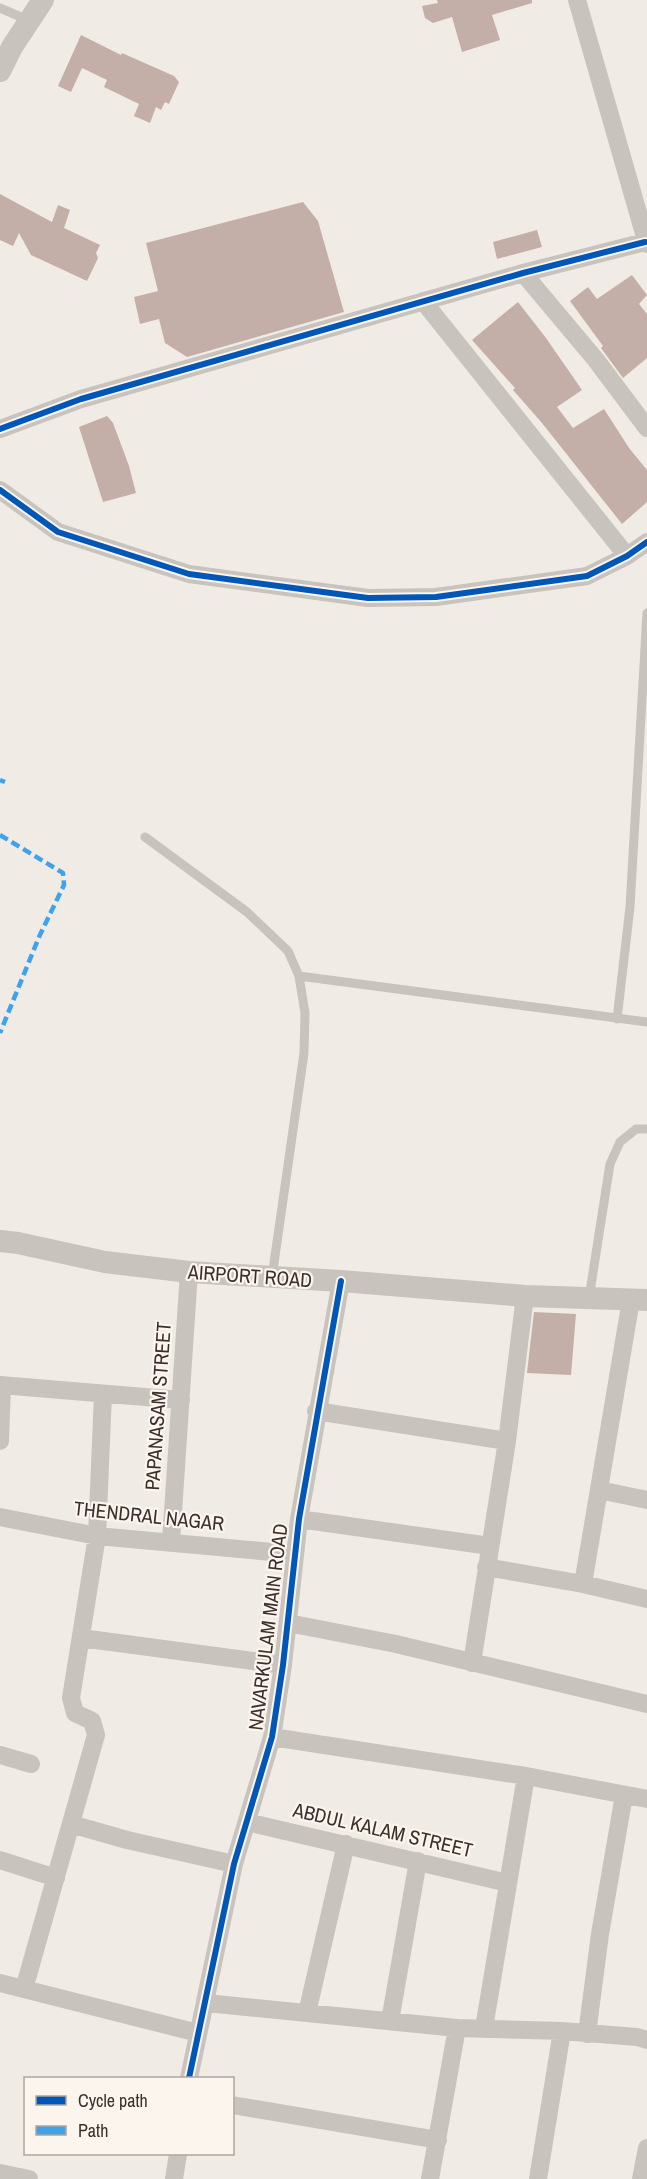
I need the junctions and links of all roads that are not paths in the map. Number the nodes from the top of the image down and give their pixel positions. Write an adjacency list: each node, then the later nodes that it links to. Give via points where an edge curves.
1 (43, 0): 4 (street)
2 (577, 0): 6 (street)
3 (0, 8): 4 (lane)
4 (30, 20): 5 (street)
5 (0, 71)
6 (646, 243): 7 (street)
7 (523, 273): 8 (street); 9 (street)
8 (423, 301): 10 (street, via 81,399); 13 (street)
9 (647, 428)
10 (0, 429)
11 (0, 490): 13 (street, via 58,532 189,574 368,598 436,597 587,576)
12 (647, 542): 13 (street)
13 (627, 556)
14 (647, 613): 17 (lane, via 630,907)
15 (145, 837): 16 (lane, via 247,912 288,951)
16 (299, 976): 17 (lane); 22 (lane, via 305,1013 304,1053)
17 (617, 1019): 18 (lane)
18 (647, 1022)
19 (647, 1129): 25 (lane, via 636,1129 620,1142 610,1164)
20 (0, 1241): 21 (street, AIRPORT ROAD, via 105,1263)
21 (189, 1272): 22 (street, AIRPORT ROAD); 29 (street, PAPANASAM STREET)
22 (272, 1277): 23 (street, AIRPORT ROAD)
23 (341, 1281): 24 (street, AIRPORT ROAD); 30 (street, NAVARKULAM MAIN ROAD)
24 (525, 1296): 25 (street, AIRPORT ROAD); 32 (street)
25 (589, 1298): 26 (street, AIRPORT ROAD)
26 (639, 1300): 33 (street)
27 (1, 1386): 28 (street); 31 (street)
28 (103, 1394): 29 (street); 37 (street)
29 (181, 1400): 38 (street, PAPANASAM STREET)
30 (316, 1411): 32 (street); 36 (street, NAVARKULAM MAIN ROAD)
31 (0, 1441)
32 (507, 1441): 39 (street)
33 (599, 1490): 34 (street); 42 (street)
34 (647, 1500)
35 (0, 1517): 37 (street, THENDRAL NAGAR)
36 (299, 1519): 39 (street); 40 (street, NAVARKULAM MAIN ROAD)
37 (97, 1536): 38 (street, THENDRAL NAGAR); 45 (street)
38 (171, 1542): 40 (street, THENDRAL NAGAR)
39 (490, 1546): 41 (street)
40 (294, 1554): 44 (street, NAVARKULAM MAIN ROAD)
41 (486, 1567): 42 (street); 46 (street)
42 (582, 1584): 43 (street)
43 (647, 1599)
44 (288, 1623): 46 (street); 47 (street, NAVARKULAM MAIN ROAD)
45 (81, 1638): 47 (street); 56 (street, via 71,1698 75,1713 92,1721 96,1735)
46 (472, 1663): 48 (street)
47 (283, 1665): 49 (street, NAVARKULAM MAIN ROAD)
48 (647, 1704)
49 (272, 1737): 52 (street); 55 (street, NAVARKULAM MAIN ROAD)
50 (0, 1755): 51 (street)
51 (31, 1764)
52 (526, 1776): 53 (street); 62 (street)
53 (624, 1795): 54 (street); 72 (street)
54 (647, 1799)
55 (247, 1822): 57 (street, ABDUL KALAM STREET); 60 (street, NAVARKULAM MAIN ROAD)
56 (71, 1824): 60 (street); 61 (street)
57 (346, 1844): 59 (street, ABDUL KALAM STREET); 66 (street)
58 (0, 1860): 61 (street)
59 (418, 1861): 62 (street, ABDUL KALAM STREET); 67 (street)
60 (234, 1864): 65 (street, NAVARKULAM MAIN ROAD)
61 (56, 1878): 64 (street)
62 (508, 1883): 69 (street)
63 (0, 1983): 64 (street)
64 (24, 1989): 71 (street)
65 (206, 2003): 66 (street); 71 (street, NAVARKULAM MAIN ROAD)
66 (306, 2013): 67 (street)
67 (390, 2021): 68 (street)
68 (457, 2028): 69 (street); 76 (street)
69 (484, 2028): 70 (street)
70 (562, 2031): 72 (street); 83 (street)
71 (198, 2033): 74 (street, NAVARKULAM MAIN ROAD)
72 (587, 2034): 73 (street)
73 (647, 2040)
74 (189, 2077)
75 (234, 2105): 76 (street)
76 (438, 2140): 82 (street)
77 (647, 2148): 84 (street)
78 (178, 2155): 81 (street)
79 (0, 2173): 80 (street)
80 (29, 2179)
81 (174, 2179)
82 (430, 2179)
83 (538, 2179)
84 (641, 2179)

